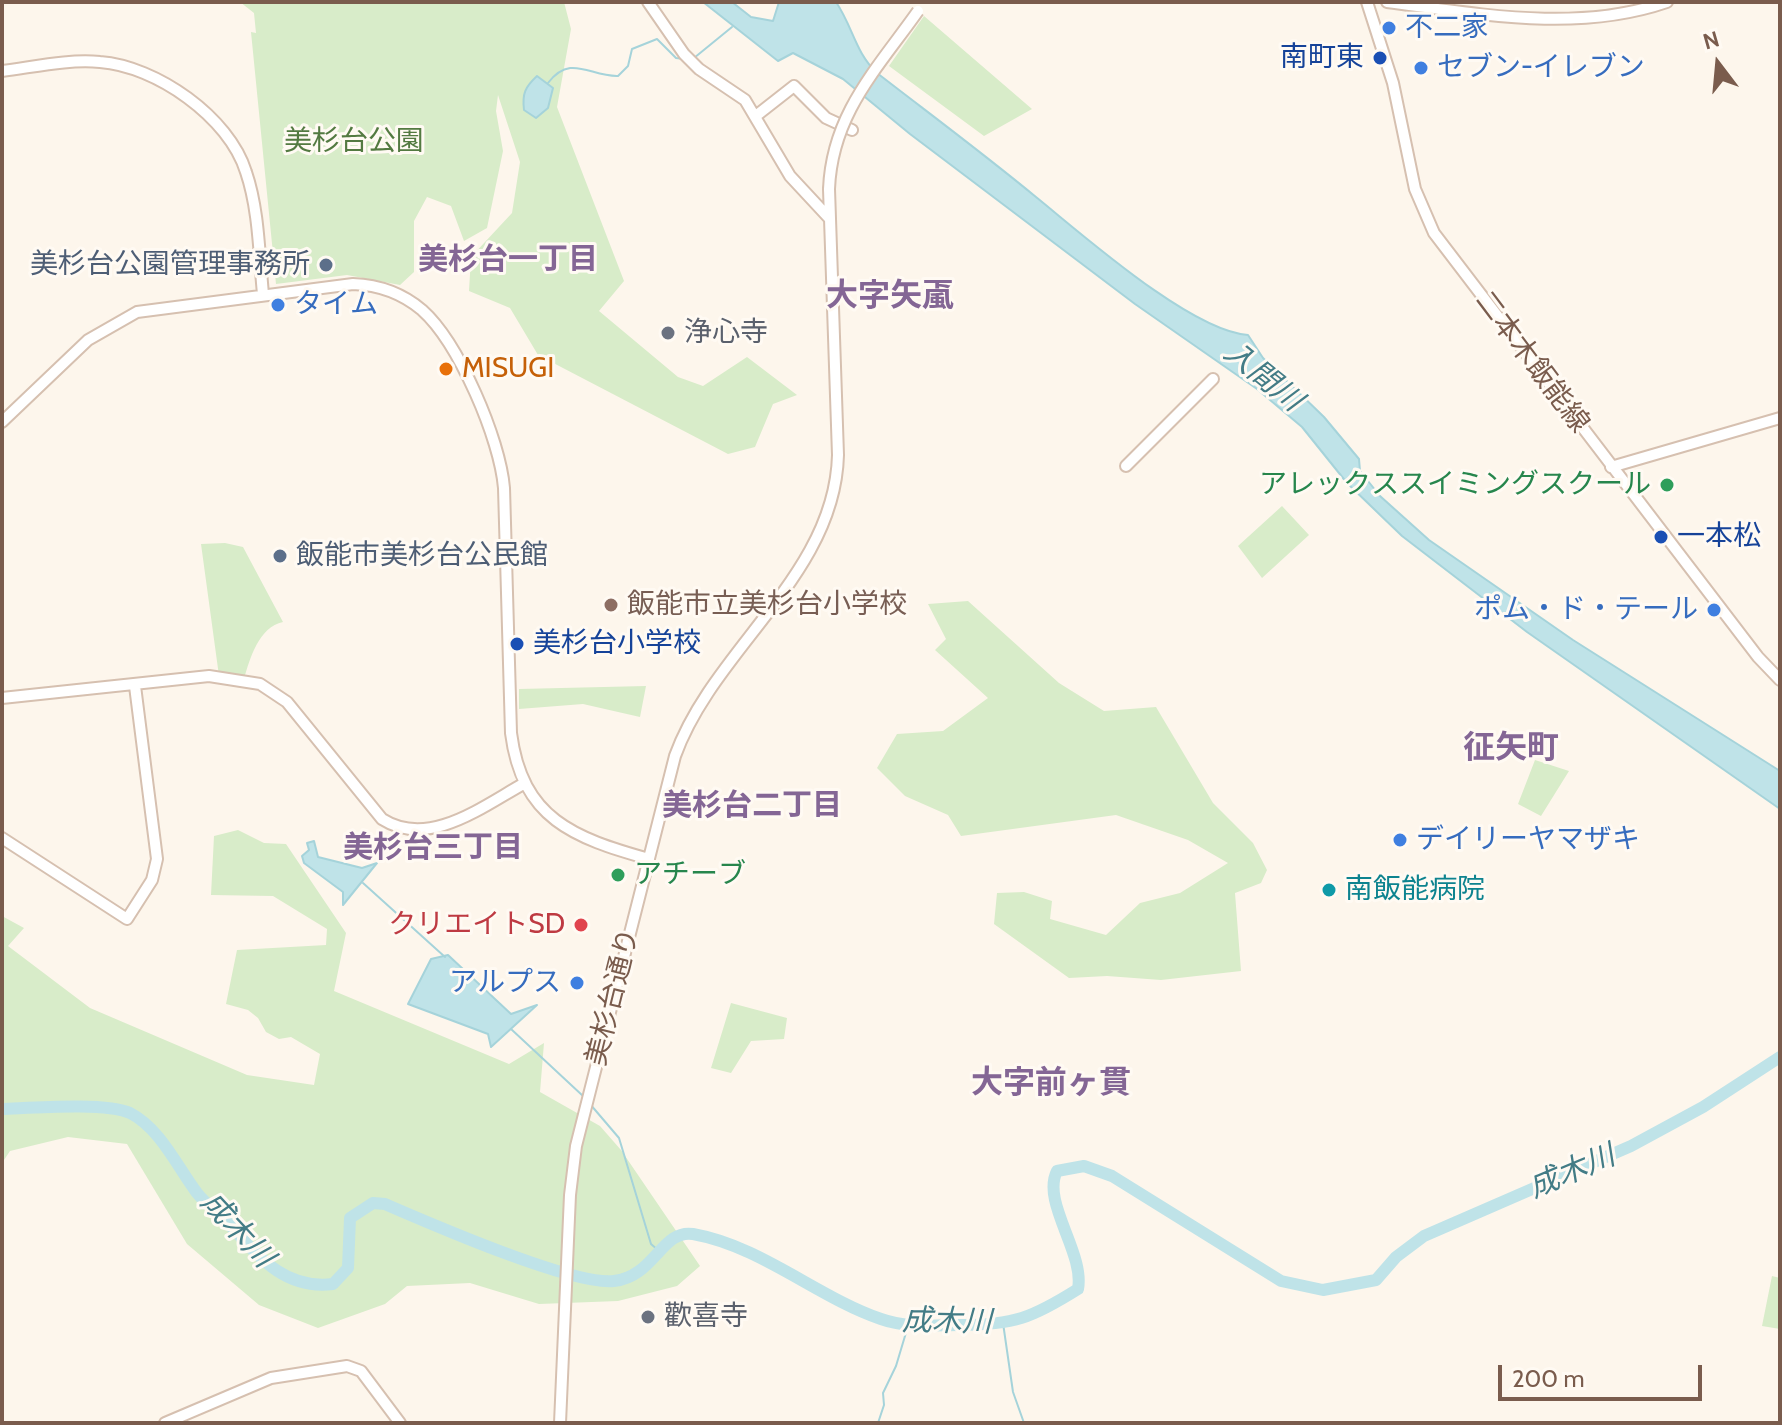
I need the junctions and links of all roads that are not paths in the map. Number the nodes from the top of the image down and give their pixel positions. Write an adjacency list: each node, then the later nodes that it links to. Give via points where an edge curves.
1 (648, 2): 7 (street, via 689,59 740,94)
2 (1367, 2): 15 (street, 二本木飯能線, via 1426,219)
3 (1387, 2): 4 (street, via 1561,19 1608,17)
4 (1667, 2)
5 (921, 6): 9 (street, 美杉台通り, bridge, via 842,122 833,147)
6 (2, 71): 10 (street, via 82,62 117,64 162,83 194,105 236,149 246,172)
7 (757, 115): 8 (street, via 794,86 826,118); 9 (street, via 790,176)
8 (852, 130)
9 (830, 219): 21 (street, 美杉台通り, via 838,455 831,508 806,558 691,718 675,756)
10 (263, 294): 13 (street, via 157,307 120,319 88,340); 19 (street, via 353,284 378,286 405,298 436,326 483,407 503,469 511,733)
11 (1213, 379): 14 (street)
12 (1780, 418): 15 (street)
13 (2, 422)
14 (1126, 466)
15 (1611, 467): 16 (street, 二本木飯能線)
16 (1780, 680)
17 (135, 686): 18 (street); 19 (street, via 209,676 268,688 287,702 382,819 403,829 437,828); 20 (street, via 157,859 152,880 127,919)
18 (2, 698)
19 (525, 783): 21 (street, via 570,832)
20 (2, 838)
21 (649, 859): 24 (street, 美杉台通り, via 582,1118 569,1229)
22 (165, 1423): 23 (street, via 271,1378 347,1366 361,1371)
23 (400, 1423)
24 (560, 1423)

